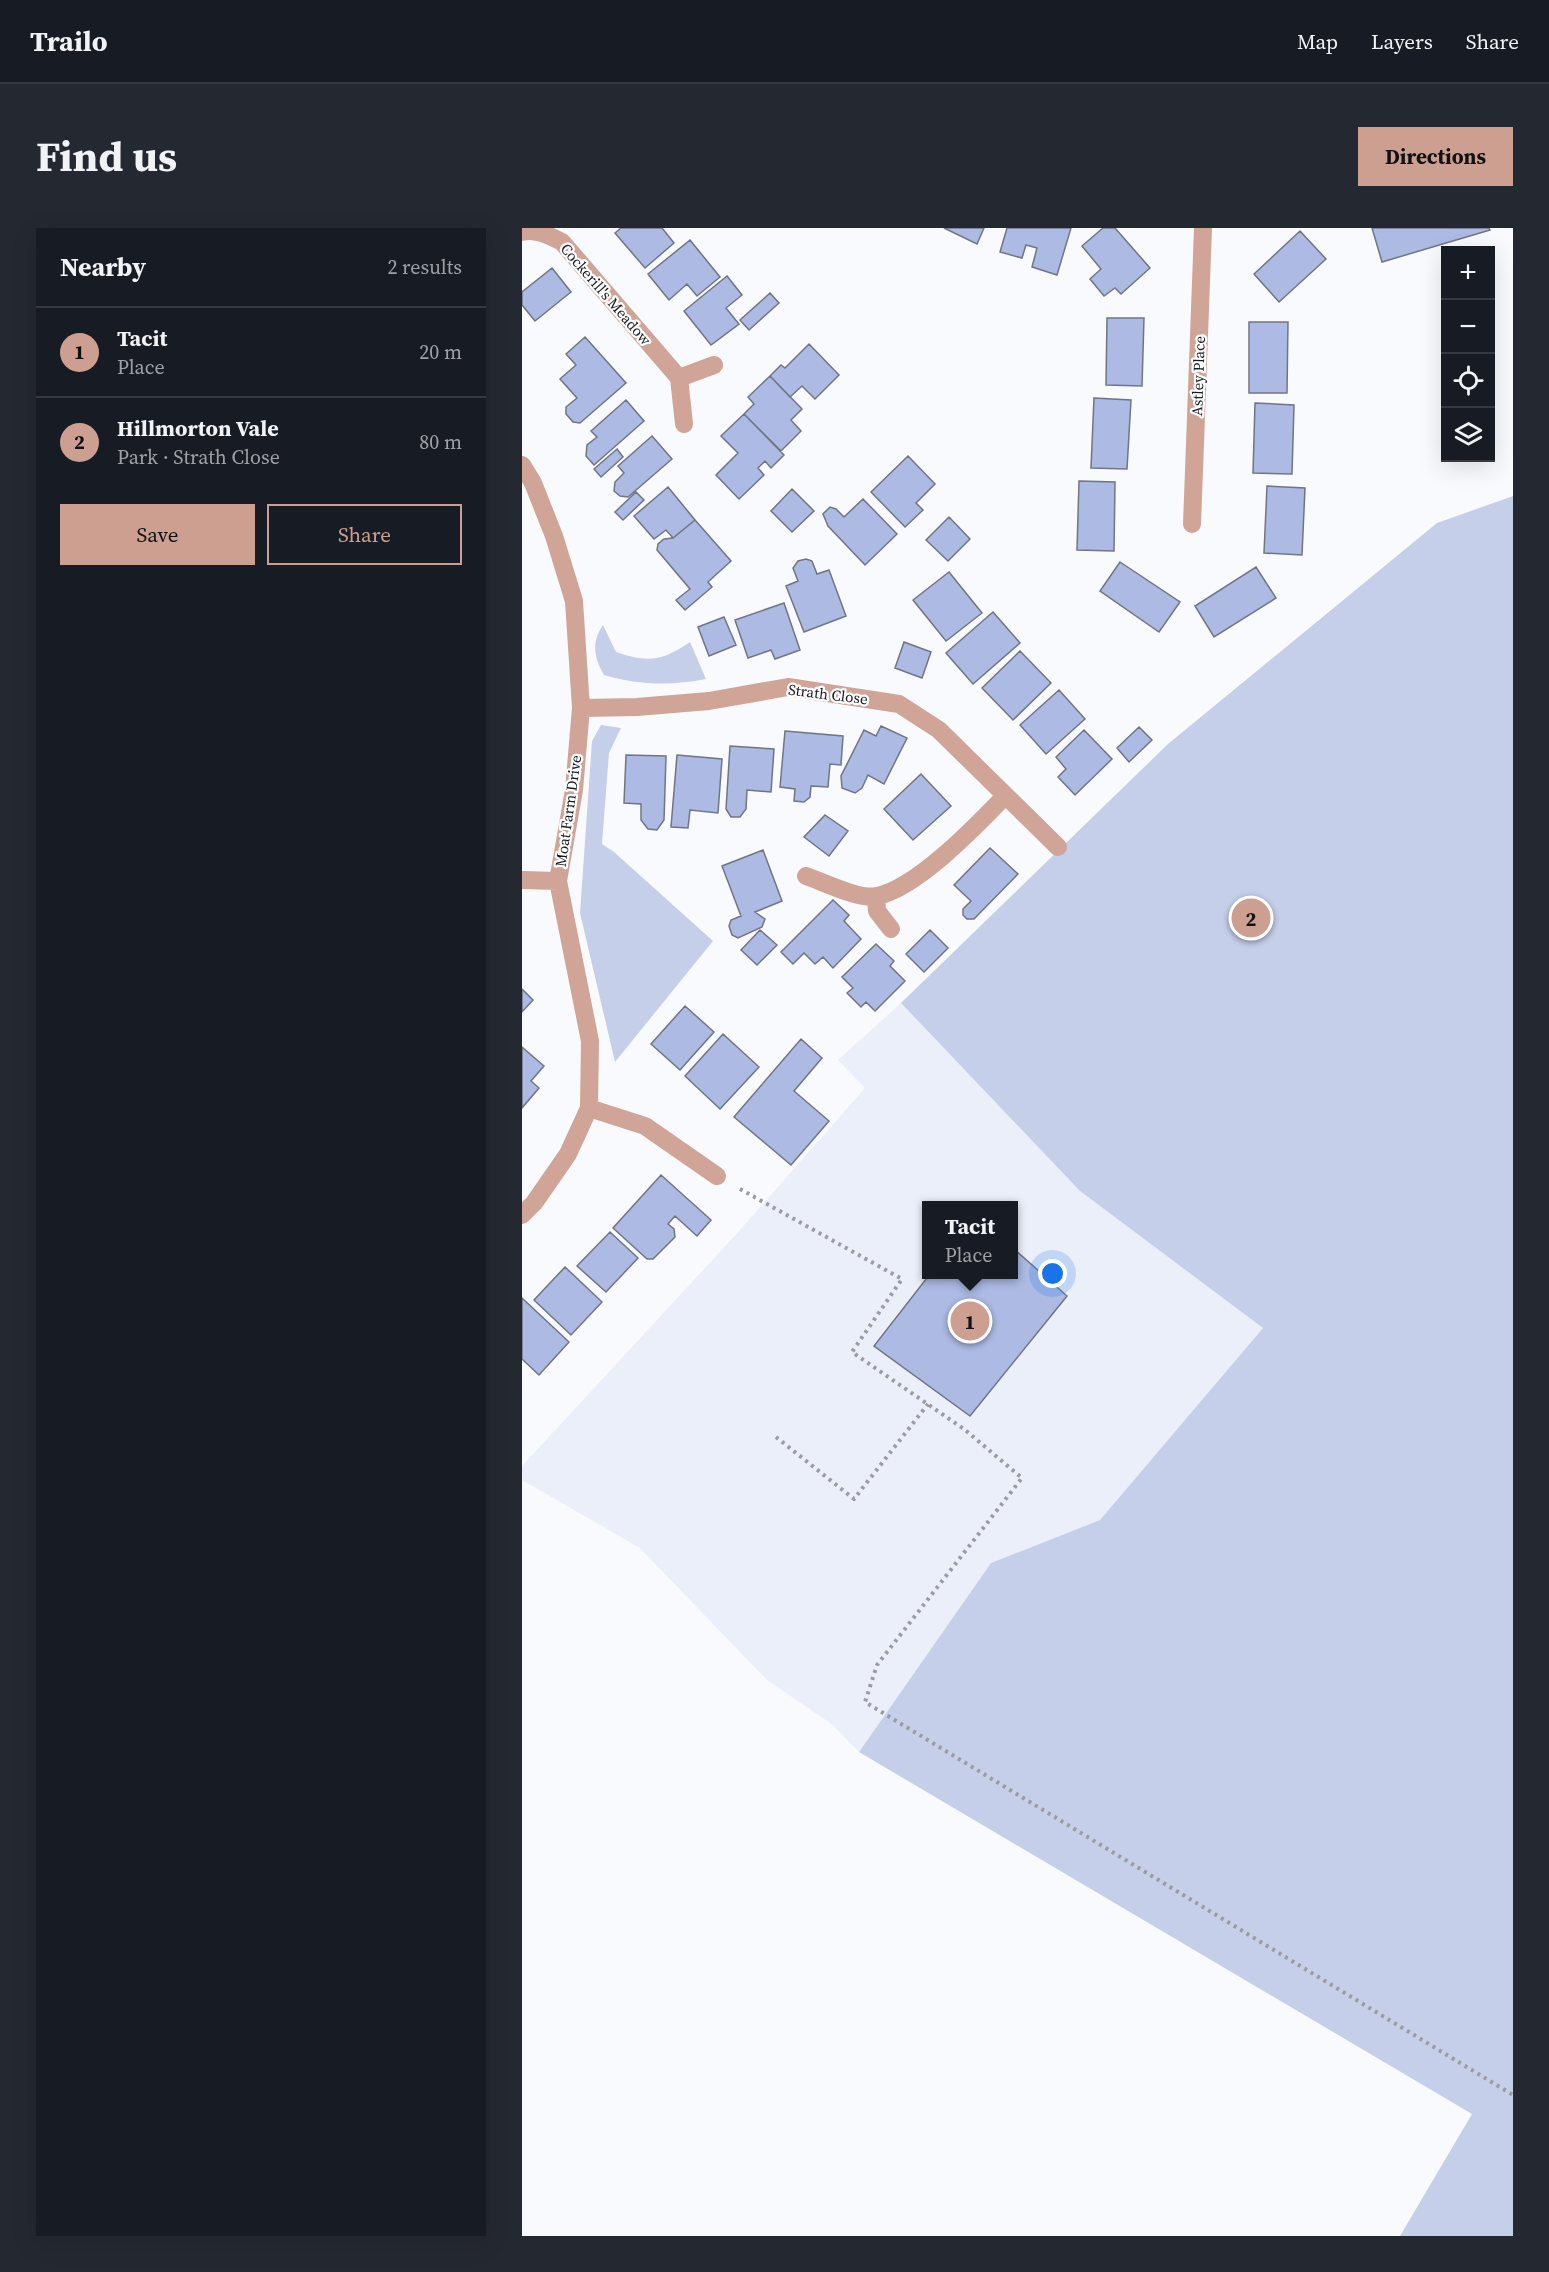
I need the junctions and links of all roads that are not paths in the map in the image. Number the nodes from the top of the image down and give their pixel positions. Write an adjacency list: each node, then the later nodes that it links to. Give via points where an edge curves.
1 (1203, 228): 7 (street, Astley Place)
2 (522, 232): 4 (street, Cockerill's Meadow, via 545,234 562,242)
3 (714, 365): 4 (street)
4 (679, 378): 5 (street)
5 (684, 424)
6 (522, 465): 8 (street, Moat Farm Drive, via 554,536 574,601)
7 (1192, 524)
8 (580, 708): 9 (street, Strath Close, via 709,701 788,687 899,704 939,730); 13 (street, Moat Farm Drive, via 574,790)
9 (1005, 796): 10 (street, Strath Close); 14 (street, via 964,838 915,876)
10 (1058, 847)
11 (806, 876): 14 (street)
12 (522, 880): 13 (street)
13 (558, 881): 16 (street, Moat Farm Drive, via 590,1041)
14 (876, 896): 15 (street, via 877,911)
15 (891, 929)
16 (589, 1108): 17 (street, via 645,1126); 18 (street, Moat Farm Drive, via 568,1154)
17 (717, 1176)
18 (522, 1215)

